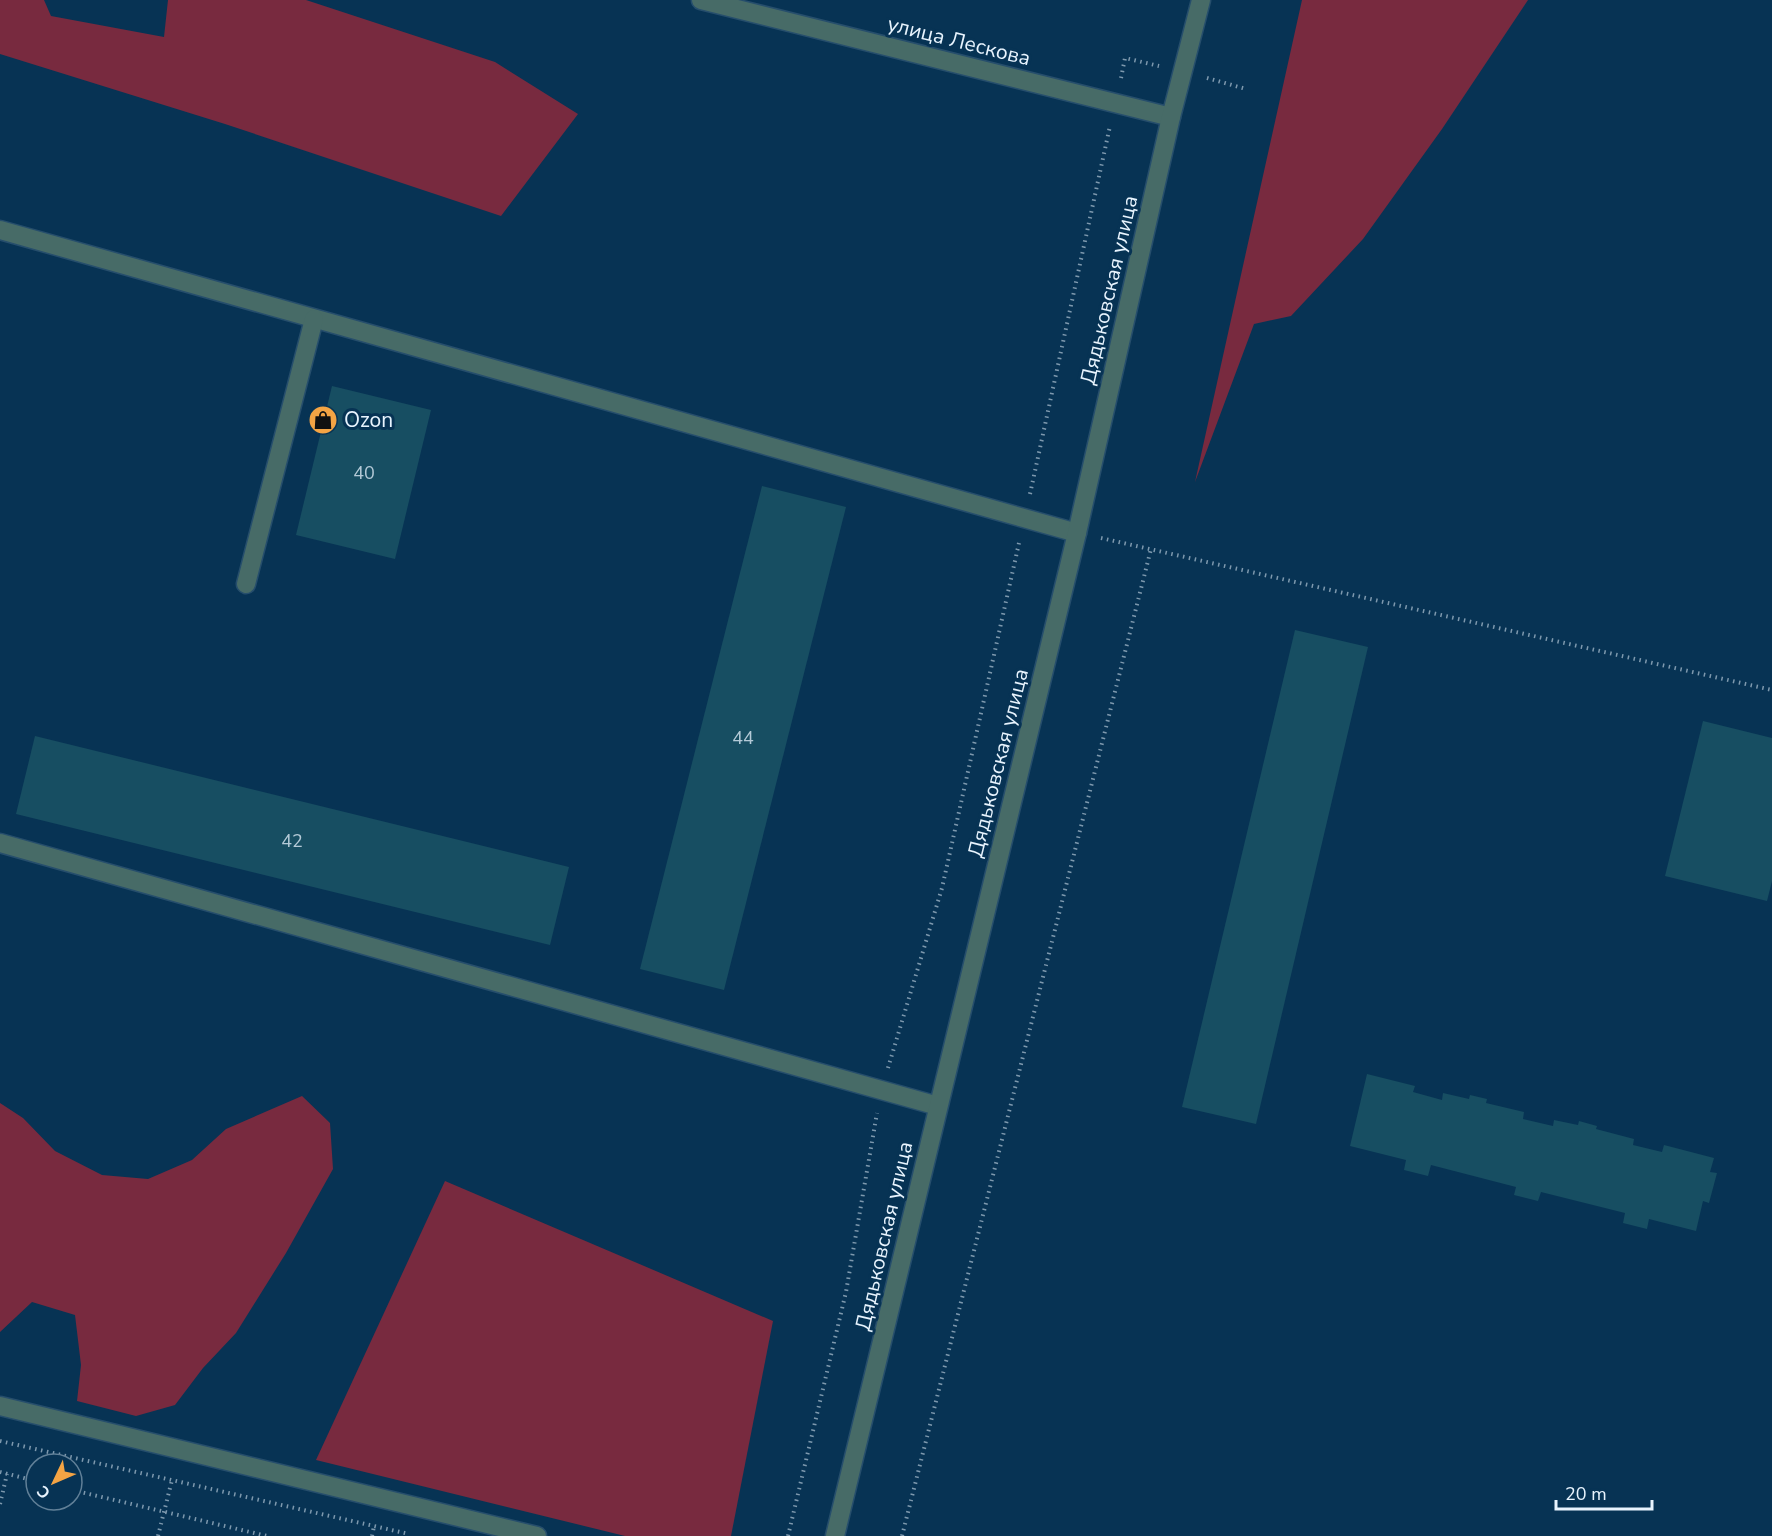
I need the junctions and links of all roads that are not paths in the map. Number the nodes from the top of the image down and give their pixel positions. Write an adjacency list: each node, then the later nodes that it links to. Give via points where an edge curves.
1 (701, 0): 3 (street, улица Лескова)
2 (1201, 0): 3 (street, Дядьковская улица)
3 (1171, 117): 6 (street, Дядьковская улица)
4 (0, 230): 5 (street)
5 (314, 319): 6 (street); 7 (street)
6 (1077, 533): 9 (street, Дядьковская улица)
7 (246, 584)
8 (0, 843): 9 (street)
9 (938, 1106): 12 (street, Дядьковская улица)
10 (0, 1406): 11 (street)
11 (537, 1536)
12 (835, 1536)

